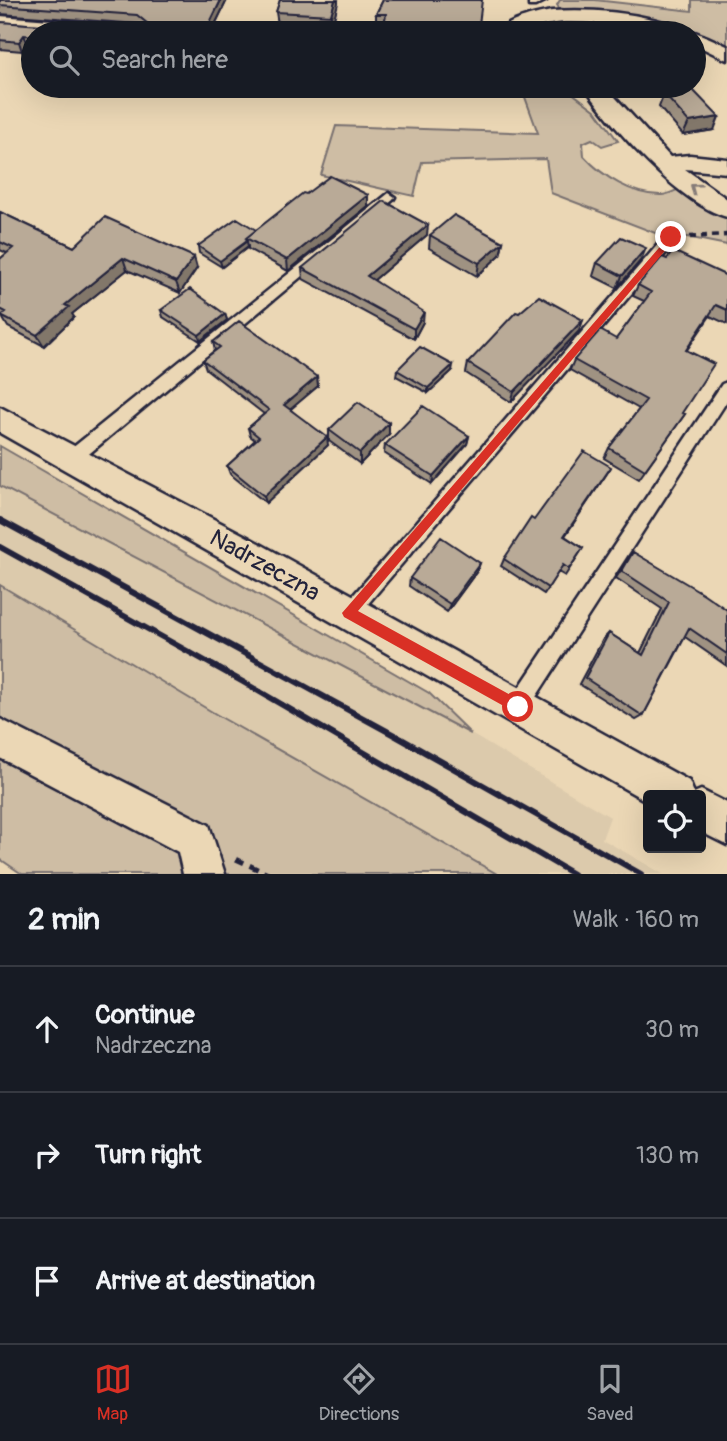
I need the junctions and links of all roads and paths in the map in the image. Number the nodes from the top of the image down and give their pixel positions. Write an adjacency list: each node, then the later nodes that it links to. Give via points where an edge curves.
1 (539, 11): 2 (street); 3 (street)
2 (524, 21)
3 (623, 21)
4 (0, 22): 5 (street)
5 (21, 24)
6 (706, 43): 7 (street)
7 (727, 54)
8 (604, 98): 9 (street, via 629,130)
9 (666, 164): 10 (street); 12 (street, one-way to 9)
10 (727, 166)
11 (389, 197): 17 (lane)
12 (727, 209)
13 (727, 234): 14 (path)
14 (671, 237): 18 (lane)
15 (727, 388): 19 (lane)
16 (0, 419): 17 (street, Nadrzeczna)
17 (72, 458): 18 (street, Nadrzeczna)
18 (349, 613): 19 (street, Nadrzeczna)
19 (518, 707): 21 (street, Nadrzeczna)
20 (0, 738): 24 (street, via 195,839)
21 (666, 790)
22 (706, 813): 23 (street)
23 (727, 825)
24 (204, 874)

